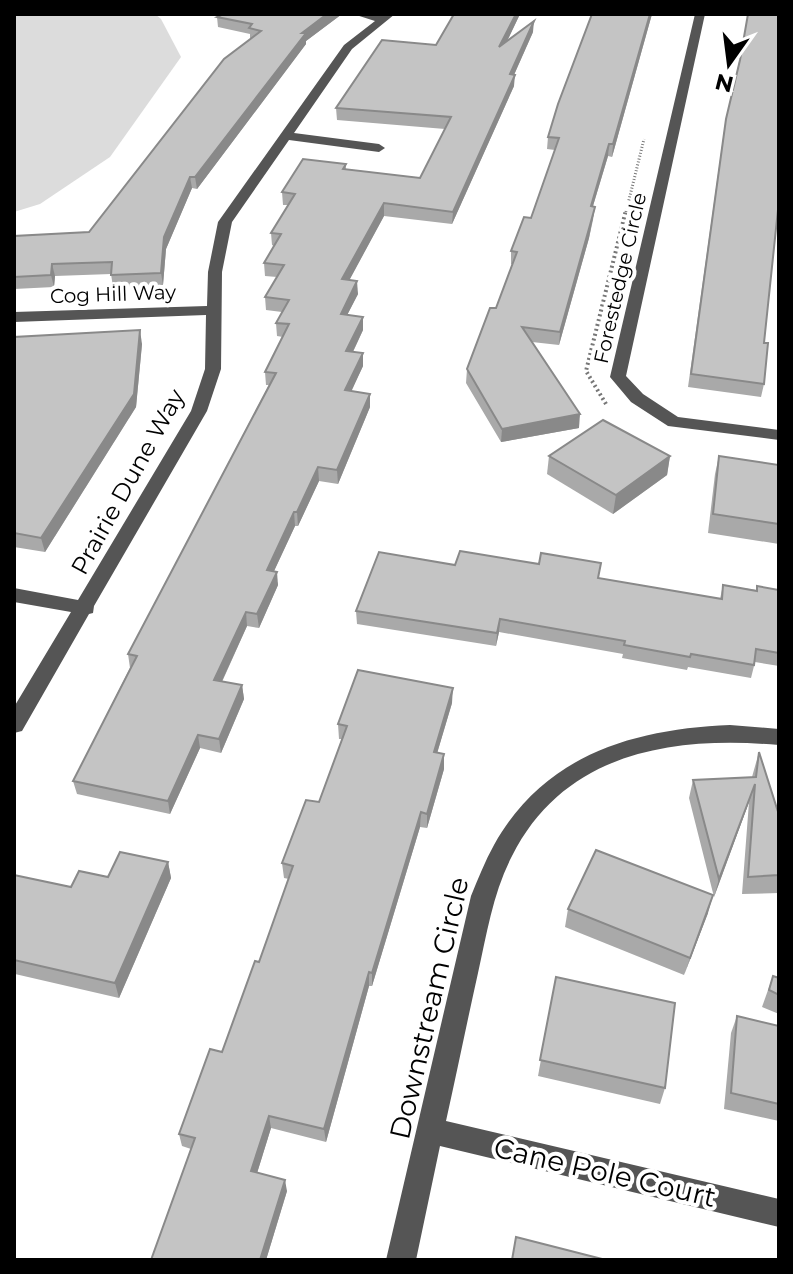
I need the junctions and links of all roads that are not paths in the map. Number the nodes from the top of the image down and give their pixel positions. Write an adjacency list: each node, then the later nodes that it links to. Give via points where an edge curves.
1 (358, 14): 3 (street)
2 (700, 14): 8 (street, Forestedge Circle, via 618,377 637,398 674,422)
3 (387, 17): 4 (street, Prairie Dune Way, via 348,47)
4 (286, 136): 5 (street); 6 (street, Prairie Dune Way, via 225,222)
5 (379, 148)
6 (213, 310): 7 (street, Cog Hill Way); 10 (street, Prairie Dune Way, via 213,369 199,411)
7 (14, 317)
8 (779, 435)
9 (14, 595): 10 (street)
10 (86, 608): 11 (street, Prairie Dune Way)
11 (14, 725)
12 (779, 737): 13 (street, Downstream Circle, via 714,732 646,740 588,763 541,797 492,866)
13 (431, 1131): 14 (street, Cane Pole Court); 15 (street, Downstream Circle)
14 (779, 1213)
15 (401, 1260)

